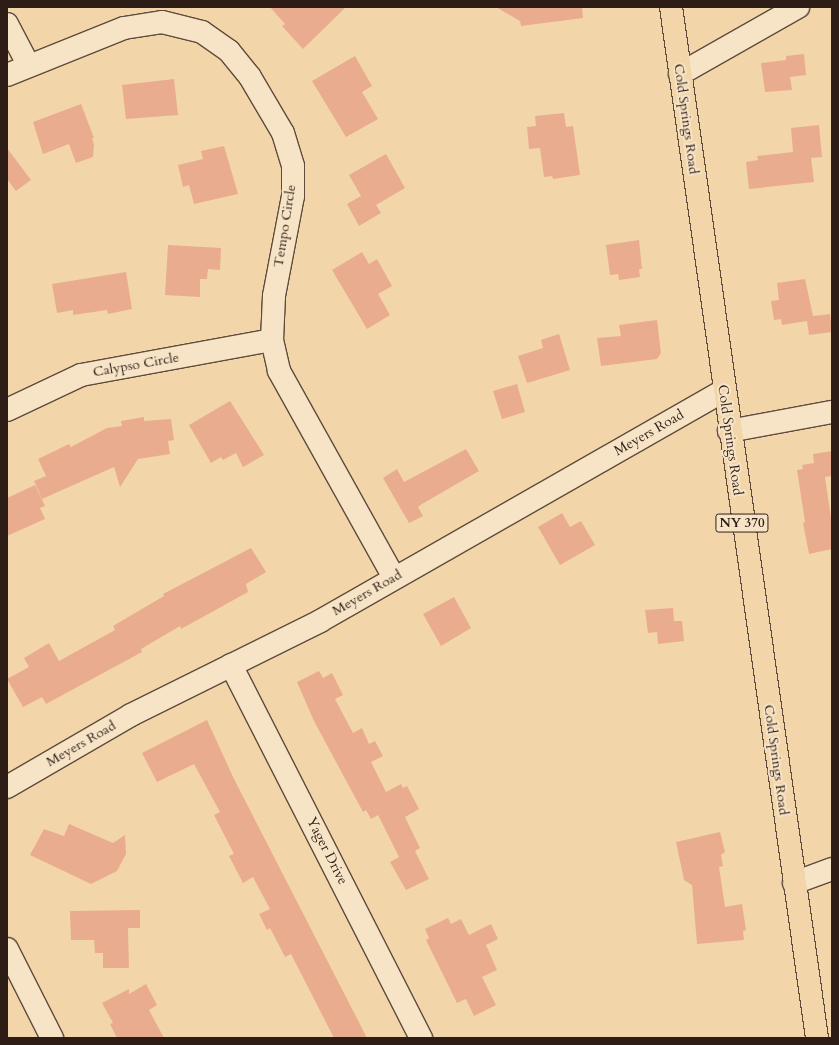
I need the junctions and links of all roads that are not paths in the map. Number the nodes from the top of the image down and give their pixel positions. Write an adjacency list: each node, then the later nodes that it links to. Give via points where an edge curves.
1 (671, 7): 5 (main road, Cold Springs Road / NY 370)
2 (798, 7): 5 (street)
3 (7, 24): 4 (street)
4 (29, 66): 6 (street, Tempo Circle); 7 (street, Tempo Circle, via 124,28 162,22 202,32 229,51 250,77 283,133 293,166 293,196 274,296)
5 (680, 74): 8 (main road, Cold Springs Road / NY 370)
6 (7, 75)
7 (272, 340): 9 (street, Calypso Circle, via 81,375); 12 (street, Tempo Circle, via 279,371)
8 (723, 391): 11 (main road, Cold Springs Road / NY 370); 12 (street, Meyers Road)
9 (7, 410)
10 (832, 412): 11 (street)
11 (729, 431): 16 (main road, Cold Springs Road / NY 370)
12 (394, 578): 13 (street, Meyers Road, via 320,620)
13 (231, 665): 14 (street, Meyers Road, via 131,715); 19 (street, Yager Drive)
14 (7, 787)
15 (832, 869): 16 (street)
16 (794, 883): 20 (main road, Cold Springs Road / NY 370)
17 (7, 949): 18 (street)
18 (52, 1038)
19 (420, 1038)
20 (817, 1038)

